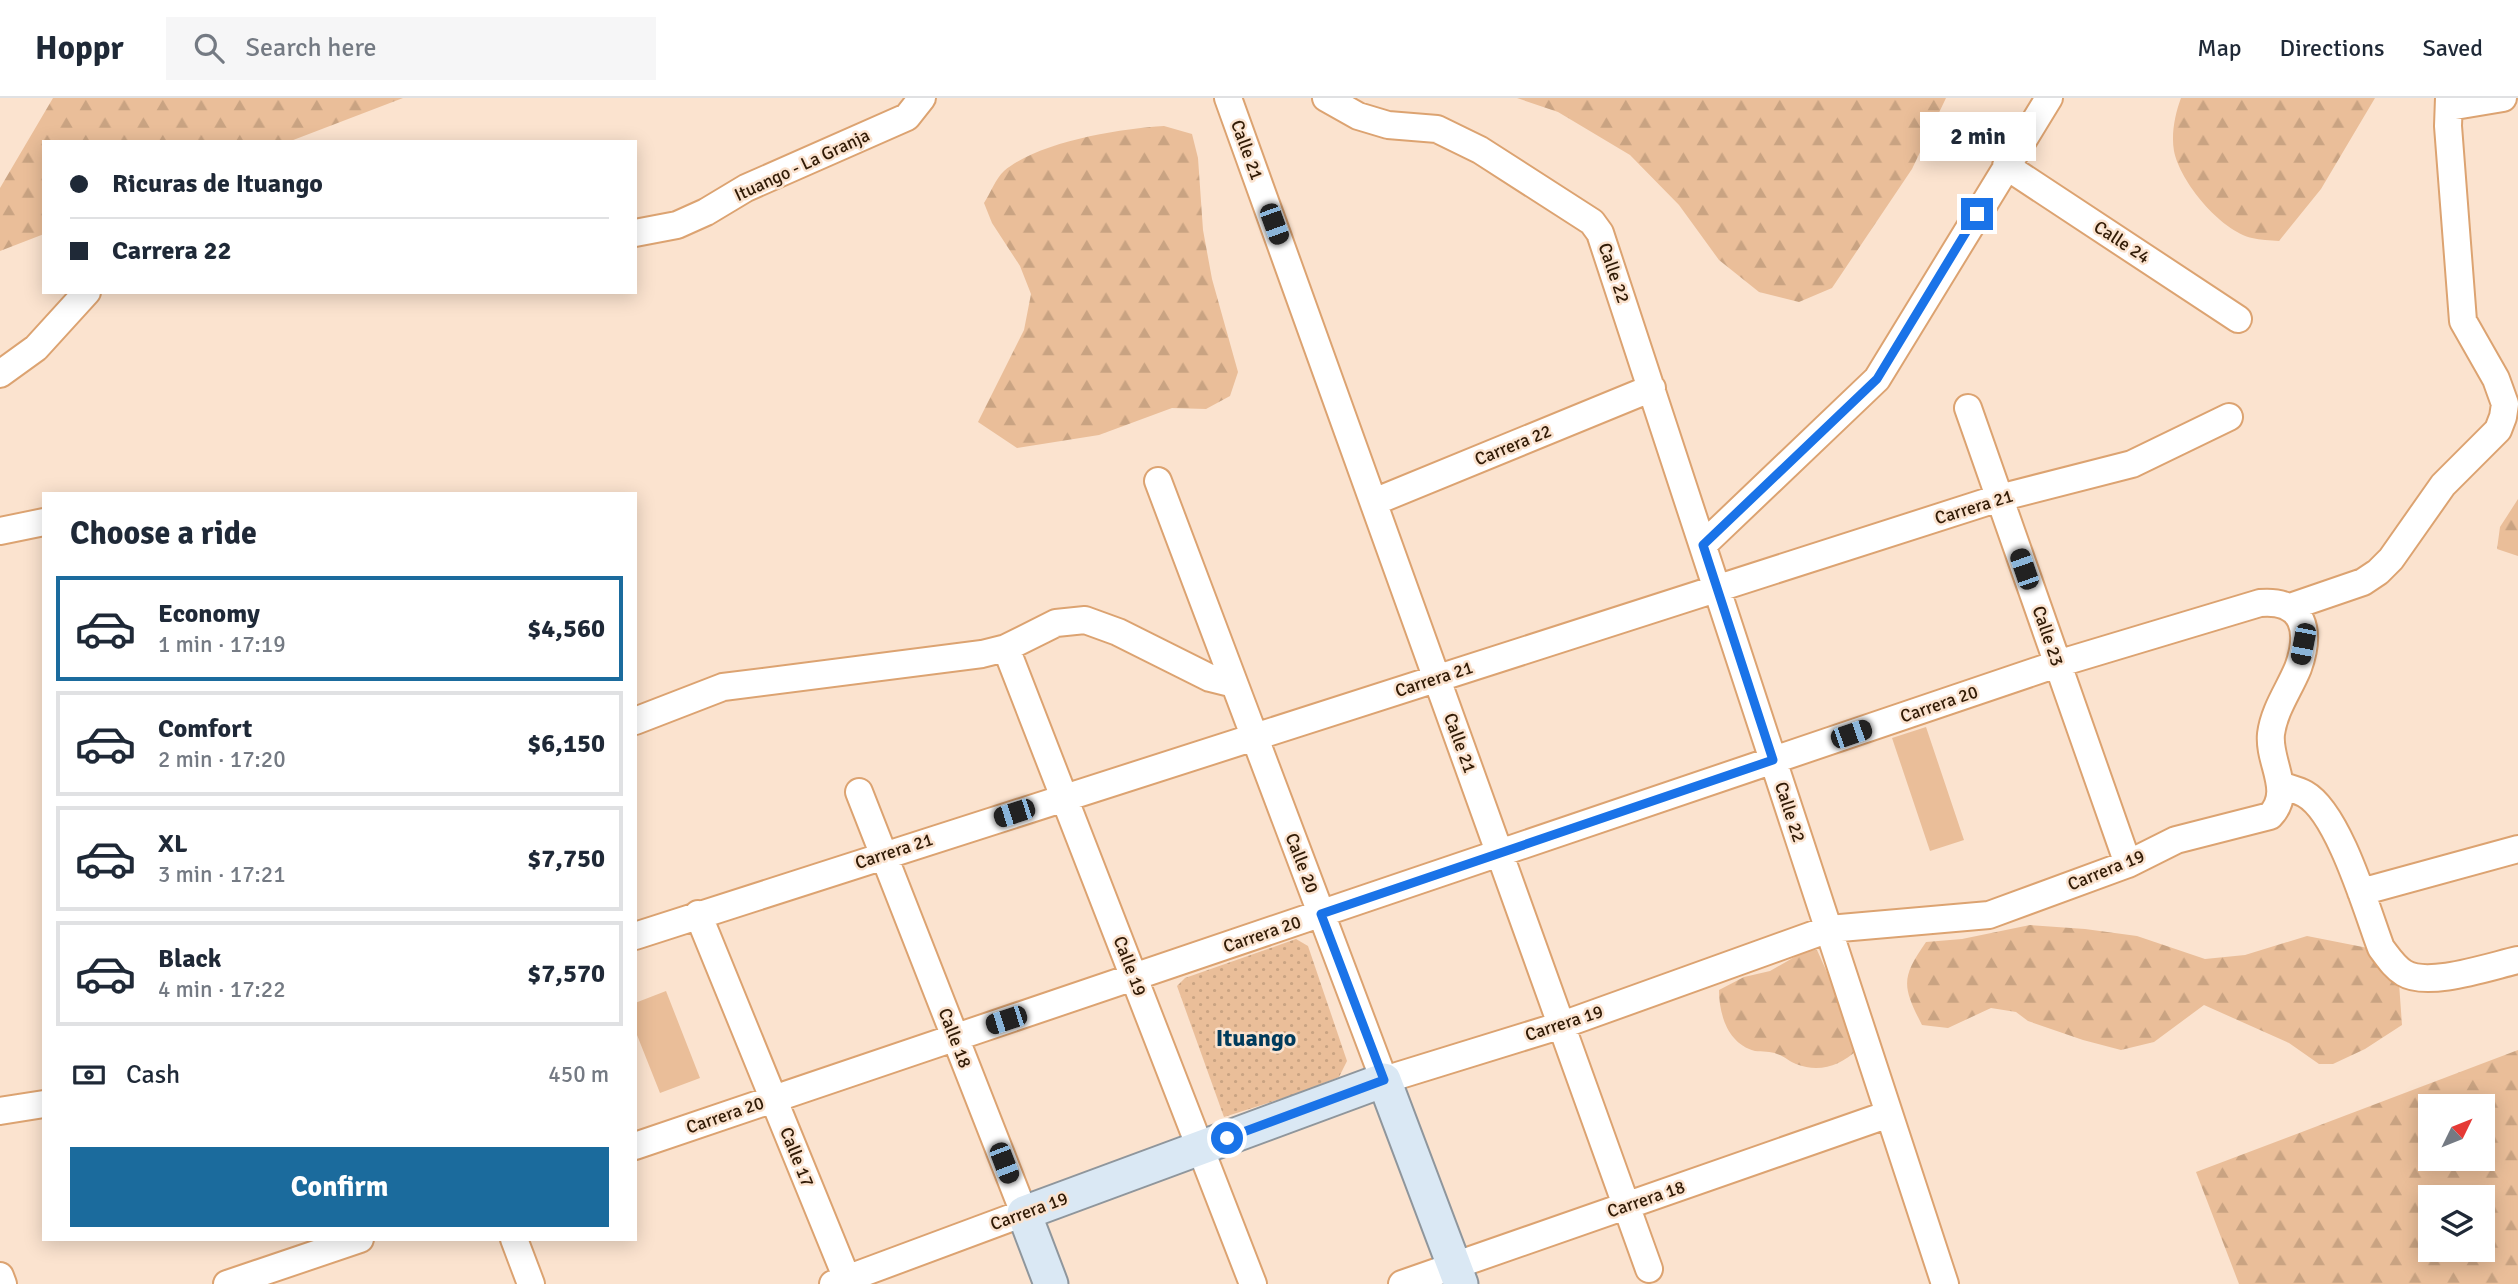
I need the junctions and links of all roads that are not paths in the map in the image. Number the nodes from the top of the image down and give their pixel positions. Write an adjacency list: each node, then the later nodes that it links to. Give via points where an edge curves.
1 (922, 98): 8 (street, Ituango - La Granja, via 907,117 746,188 706,212 677,225)
2 (1228, 98): 17 (street, Calle 21)
3 (1326, 98): 12 (street, Calle 22, via 1358,116 1388,125 1437,129 1480,150 1592,222 1606,249)
4 (2049, 98): 7 (street)
5 (2502, 98): 6 (street)
6 (2449, 102): 22 (street, via 2463,321 2496,380 2505,404 2503,417 2498,429 2443,485 2378,572 2363,582)
7 (2006, 166): 10 (street, Calle 24); 20 (street, via 1877,379)
8 (637, 233)
9 (85, 294): 11 (street, via 36,348)
10 (2238, 319)
11 (0, 374)
12 (1652, 388): 17 (street, Carrera 22); 20 (street, Calle 22)
13 (1968, 408): 16 (street, Calle 23)
14 (2229, 417): 16 (street, Carrera 21, via 2132,464)
15 (1158, 481): 26 (street, Calle 20)
16 (1999, 498): 21 (street, Carrera 21); 24 (street, Calle 23)
17 (1374, 502): 25 (street, Calle 21)
18 (42, 522): 19 (street)
19 (0, 531)
20 (1703, 545): 21 (street, Calle 22)
21 (1717, 588): 25 (street, Carrera 21); 29 (street, Calle 22)
22 (2290, 607): 24 (street, Carrera 20, via 2274,601 2260,603); 30 (street, via 2303,622 2303,644 2271,735)
23 (1006, 648): 26 (street, via 1056,623 1085,620 1210,678); 27 (street, via 723,687); 32 (street, Calle 19)
24 (2057, 664): 29 (street, Carrera 20); 36 (street, Calle 23)
25 (1437, 678): 28 (street, Carrera 21); 34 (street, Calle 21)
26 (1234, 684): 28 (street, Calle 20)
27 (637, 720)
28 (1254, 736): 32 (street, Carrera 21); 39 (street, Calle 20)
29 (1773, 760): 34 (street, Carrera 20); 40 (street, Calle 22)
30 (2280, 785): 36 (street, Carrera 19, via 2280,806 2270,817 2176,840); 37 (street, via 2306,794 2325,811)
31 (859, 792): 35 (street, Calle 18)
32 (1064, 797): 35 (street, Carrera 21); 43 (street, Calle 19)
33 (2518, 849): 37 (street)
34 (1500, 853): 39 (street, Carrera 20); 44 (street, Calle 21)
35 (883, 855): 38 (street, Carrera 21); 45 (street, Calle 18)
36 (2128, 864): 40 (street, Carrera 19, via 1989,915)
37 (2361, 892): 42 (street, via 2381,948 2404,974 2440,978)
38 (698, 914): 41 (street, Carrera 21); 47 (street, Calle 17)
39 (1321, 914): 43 (street, Carrera 20); 46 (street, Calle 20)
40 (1829, 929): 44 (street, Carrera 19); 50 (street, Calle 22)
41 (637, 935)
42 (2518, 960)
43 (1134, 977): 45 (street, Carrera 20); 52 (street, Calle 19)
44 (1562, 1025): 46 (street, Carrera 19); 53 (street, Calle 21)
45 (955, 1037): 47 (street, Carrera 20); 54 (street, Calle 18)
46 (1384, 1080): 52 (main road, Carrera 19); 58 (main road, Calle 20)
47 (773, 1099): 51 (street, Carrera 20); 60 (street, Calle 17)
48 (42, 1104): 49 (street)
49 (0, 1111)
50 (1889, 1114): 53 (street, Carrera 18); 67 (street, Calle 22)
51 (637, 1145)
52 (1200, 1148): 54 (main road, Carrera 19); 65 (street, Calle 19)
53 (1627, 1206): 57 (street, Calle 21); 58 (street, Carrera 18)
54 (1024, 1213): 60 (street, Carrera 19); 64 (main road, Calle 18)
55 (354, 1241): 62 (street)
56 (515, 1241): 63 (street)
57 (1649, 1269)
58 (1458, 1275): 66 (street, Carrera 18)
59 (0, 1276): 61 (street)
60 (843, 1282)
61 (3, 1284)
62 (227, 1284)
63 (531, 1284)
64 (1051, 1284)
65 (1253, 1284)
66 (1402, 1284)
67 (1945, 1284)

